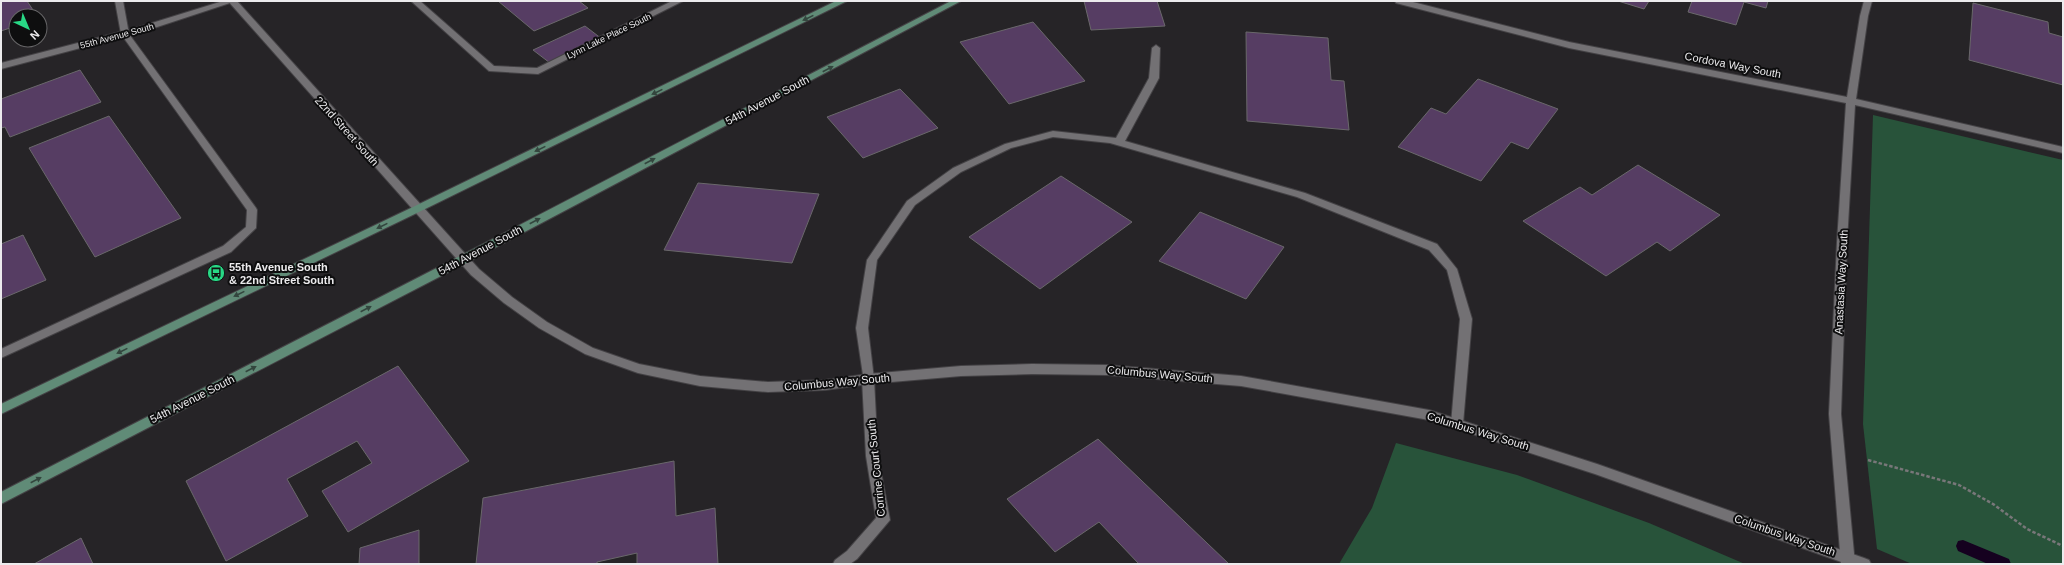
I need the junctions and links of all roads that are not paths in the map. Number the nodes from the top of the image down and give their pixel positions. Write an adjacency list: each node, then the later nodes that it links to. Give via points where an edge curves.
1 (119, 1): 9 (street)
2 (232, 1): 9 (street, 55th Avenue South); 15 (street, 22nd Street South)
3 (415, 1): 4 (street, Lynn Lake Place South, via 492,69 538,71)
4 (679, 1)
5 (843, 1): 15 (main road, one-way to 15)
6 (957, 1): 16 (main road, 54th Avenue South, one-way to 6)
7 (1399, 1): 12 (street, Cordova Way South, via 1570,44)
8 (1868, 1): 12 (street, Anastasia Way South)
9 (125, 34): 11 (street, 55th Avenue South); 17 (street, via 252,210 251,228 227,249)
10 (1156, 48): 13 (street, via 1154,78)
11 (1, 66)
12 (1852, 101): 14 (street, Cordova Way South); 22 (street, Anastasia Way South, via 1842,242 1835,414)
13 (1119, 142): 18 (street, via 1053,134 1008,146 957,170 911,204 872,260 862,328); 20 (street, via 1301,194 1433,247 1452,269 1466,319)
14 (2063, 150)
15 (417, 209): 16 (street, 22nd Street South); 19 (main road, one-way to 19)
16 (464, 259): 18 (street, Columbus Way South, via 475,272 508,300 543,325 589,351 638,368 700,381 768,387 825,385); 21 (main road, 54th Avenue South, one-way to 16)
17 (1, 354)
18 (868, 379): 20 (street, Columbus Way South, via 961,371 1107,370 1241,381 1429,415); 23 (street, Corrine Court South, via 872,456 883,520 852,555)
19 (1, 409)
20 (1457, 424): 22 (street, Columbus Way South, via 1597,469)
21 (1, 498)
22 (1848, 561): 24 (street, Columbus Way South)
23 (840, 564)
24 (1864, 564)

